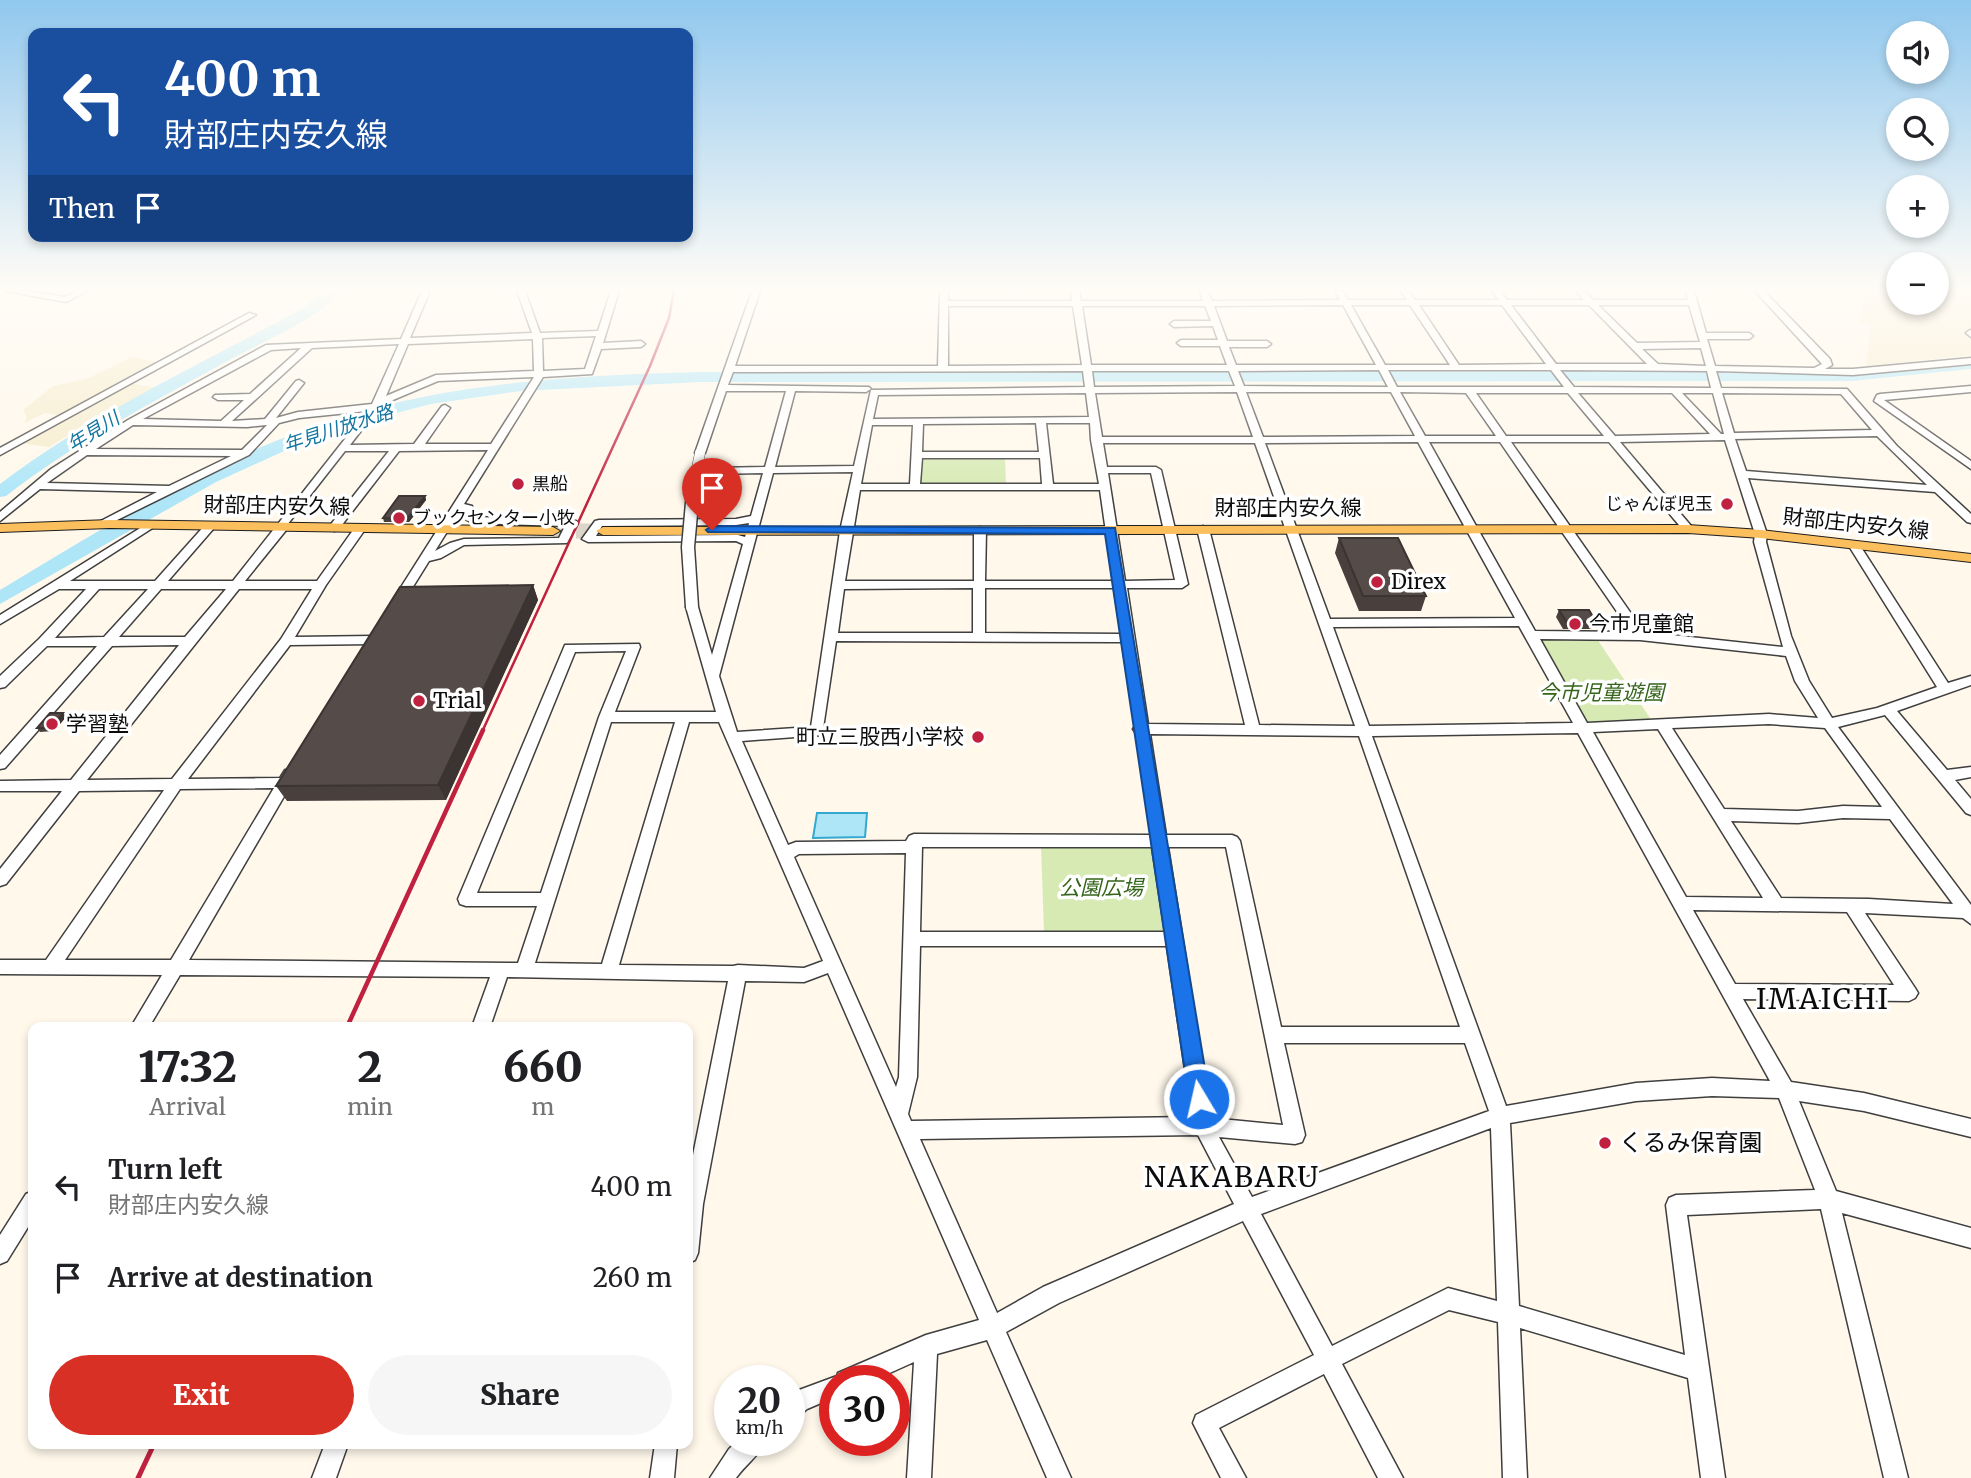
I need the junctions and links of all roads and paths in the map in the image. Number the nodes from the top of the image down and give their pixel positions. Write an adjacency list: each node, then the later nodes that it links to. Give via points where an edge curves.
1 (169, 360): 64 (street)
2 (244, 360): 47 (street)
3 (294, 360): 42 (street)
4 (396, 360): 43 (street)
5 (538, 360): 28 (street)
6 (594, 360): 28 (street, via 589,373)
7 (732, 360): 23 (street)
8 (943, 360): 19 (street)
9 (1085, 360): 27 (street)
10 (1228, 360): 20 (street)
11 (1377, 360): 24 (street)
12 (1451, 360): 21 (street)
13 (1547, 360): 25 (street)
14 (1648, 360): 18 (street)
15 (1710, 360): 22 (street)
16 (1826, 360): 26 (street)
17 (1971, 361): 26 (street, via 1863,372)
18 (1655, 367): 22 (street); 25 (street)
19 (943, 368): 23 (street); 27 (street)
20 (1231, 368): 24 (street); 27 (street); 31 (street)
21 (1457, 368): 24 (street); 25 (street)
22 (1712, 368): 26 (street); 33 (street)
23 (729, 369): 30 (street)
24 (1382, 369): 36 (street)
25 (1554, 369): 32 (street)
26 (1820, 370)
27 (1087, 371): 35 (street)
28 (539, 375): 43 (street, via 436,377); 60 (street)
29 (299, 383): 48 (street)
30 (723, 387): 34 (street); 130 (street, bridge, via 700,453 686,537 692,607)
31 (1238, 387): 35 (street); 36 (street); 57 (street)
32 (1569, 387): 39 (street); 40 (street); 55 (street)
33 (1717, 387): 40 (street); 52 (street, via 1844,391); 54 (street)
34 (791, 388): 37 (street); 71 (street)
35 (1088, 388): 45 (street); 49 (street, via 874,392)
36 (1392, 388): 39 (street); 58 (street)
37 (866, 389)
38 (1971, 389): 69 (street, via 1880,397 1878,401)
39 (1471, 391): 59 (street)
40 (1675, 391): 53 (street)
41 (218, 397): 42 (street)
42 (253, 397): 51 (street)
43 (376, 405): 48 (street); 61 (street)
44 (445, 408): 63 (street)
45 (1093, 420): 46 (street); 56 (street)
46 (1041, 421): 50 (street); 68 (street)
47 (131, 422): 51 (street); 65 (street)
48 (272, 422): 51 (street); 66 (street)
49 (868, 422): 50 (street); 70 (street)
50 (918, 422): 67 (street)
51 (223, 424)
52 (1881, 433): 54 (street); 81 (street)
53 (1717, 435): 54 (street); 55 (street)
54 (1729, 435): 74 (street)
55 (1613, 439): 59 (street); 96 (street)
56 (1096, 440): 57 (street); 72 (street)
57 (1258, 440): 58 (street); 92 (street)
58 (1420, 440): 59 (street); 95 (street)
59 (1504, 440): 93 (street)
60 (494, 447): 63 (street); 82 (street)
61 (342, 448): 62 (street); 88 (street)
62 (396, 448): 63 (street); 90 (street)
63 (417, 448)
64 (0, 452)
65 (84, 452): 66 (street); 75 (street)
66 (245, 453): 80 (street)
67 (917, 455): 68 (street); 77 (street)
68 (1045, 455): 78 (street)
69 (1971, 467)
70 (858, 469): 71 (street); 76 (street)
71 (770, 470): 73 (street); 98 (street)
72 (1101, 470): 79 (street); 102 (street, via 1156,470)
73 (714, 471)
74 (1742, 474): 81 (street); 105 (street)
75 (37, 486): 80 (street); 83 (street)
76 (854, 487): 77 (street); 99 (street)
77 (915, 487): 78 (street)
78 (1048, 487): 79 (street)
79 (1104, 487): 101 (street)
80 (172, 489): 85 (street)
81 (1937, 489): 84 (street)
82 (458, 506): 97 (street); 107 (street, via 468,508 467,516 473,520 572,523 563,541 463,542 438,558)
83 (0, 519)
84 (1971, 520)
85 (105, 524): 86 (main road, 財部庄内安久線); 89 (main road, 財部庄内安久線)
86 (148, 525): 87 (main road, 財部庄内安久線); 110 (street)
87 (210, 526): 88 (main road, 財部庄内安久線); 116 (street)
88 (281, 527): 90 (main road, 財部庄内安久線); 112 (street)
89 (0, 528)
90 (334, 528): 91 (main road, 財部庄内安久線)
91 (360, 528): 97 (main road, 財部庄内安久線); 113 (street)
92 (1292, 528): 94 (main road, 財部庄内安久線); 95 (main road, 財部庄内安久線); 119 (street)
93 (1567, 528): 95 (main road, 財部庄内安久線); 96 (main road, 財部庄内安久線); 121 (street)
94 (1203, 529): 102 (main road, 財部庄内安久線); 142 (street)
95 (1471, 529): 118 (street)
96 (1688, 529): 105 (main road, 財部庄内安久線)
97 (444, 530): 103 (main road, 財部庄内安久線); 107 (street)
98 (753, 530): 98 (street, via 736,522 599,523 588,539 738,538); 99 (main road, 財部庄内安久線); 104 (main road, 財部庄内安久線); 130 (street)
99 (846, 530): 100 (main road, 財部庄内安久線); 114 (street)
100 (980, 530): 101 (main road, 財部庄内安久線); 115 (street)
101 (1111, 530): 102 (main road, 財部庄内安久線); 109 (street)
102 (1170, 530): 109 (street, via 1182,584)
103 (553, 531)
104 (603, 531)
105 (1761, 534): 106 (main road, 財部庄内安久線); 129 (street)
106 (1855, 545): 108 (main road, 財部庄内安久線); 133 (street)
107 (426, 558): 127 (street, via 378,634)
108 (1971, 558)
109 (1119, 584): 115 (street); 124 (street)
110 (56, 585): 111 (street); 117 (street)
111 (96, 585): 116 (street); 128 (street)
112 (236, 585): 113 (street); 116 (street); 126 (street)
113 (320, 585): 127 (street)
114 (839, 585): 115 (street); 122 (street)
115 (979, 585): 123 (street)
116 (159, 586): 125 (street)
117 (0, 620)
118 (1522, 622): 119 (street); 120 (street)
119 (1325, 623): 143 (street)
120 (1529, 635): 121 (street); 140 (street)
121 (1640, 636): 129 (street)
122 (832, 637): 123 (street); 144 (street, via 817,732)
123 (979, 638): 124 (street)
124 (1127, 638): 141 (street)
125 (111, 641): 126 (street); 128 (street); 146 (street)
126 (189, 641): 152 (street)
127 (286, 641): 150 (street)
128 (44, 642): 131 (street)
129 (1791, 652): 139 (street, via 1802,681)
130 (714, 675): 136 (street)
131 (2, 679)
132 (1971, 680): 133 (street)
133 (1945, 689): 134 (street)
134 (1888, 709): 139 (street); 148 (street)
135 (683, 717): 136 (street); 137 (street); 173 (street)
136 (724, 717): 144 (street)
137 (606, 718): 160 (street); 160 (street, via 634,648 570,648 466,898)
138 (1662, 724): 139 (street, via 1769,719); 140 (street); 155 (street)
139 (1829, 724): 154 (street)
140 (1581, 728): 143 (street); 161 (street)
141 (1140, 729): 142 (street); 156 (street)
142 (1253, 730): 143 (street)
143 (1364, 731): 179 (street)
144 (733, 737): 158 (street)
145 (298, 761): 149 (street)
146 (0, 764)
147 (1971, 772): 148 (street)
148 (1943, 776): 153 (street)
149 (284, 783): 150 (street); 170 (street)
150 (176, 785): 152 (street); 169 (street)
151 (0, 786): 152 (street)
152 (73, 786): 159 (street)
153 (1971, 809)
154 (1894, 813): 155 (street); 164 (street)
155 (1720, 815): 162 (street)
156 (1159, 839): 157 (street, via 914,840); 166 (street); 178 (street, via 1232,841)
157 (914, 847): 158 (street, via 796,848); 165 (street)
158 (785, 855): 167 (street)
159 (0, 880)
160 (547, 900): 172 (street)
161 (1680, 903): 162 (street); 175 (street)
162 (1776, 904): 163 (street)
163 (1852, 905): 164 (street); 175 (street, via 1909,993)
164 (1970, 913)
165 (910, 939): 166 (street); 182 (street)
166 (1174, 939): 183 (street)
167 (834, 964): 174 (street, via 804,975); 182 (street)
168 (0, 967): 169 (street)
169 (51, 967): 170 (street)
170 (177, 967): 171 (street); 176 (street)
171 (500, 970): 172 (street); 177 (street)
172 (524, 970): 173 (street)
173 (609, 971): 174 (street)
174 (738, 972): 186 (street)
175 (1730, 990): 180 (street)
176 (143, 1022)
177 (483, 1022)
178 (1273, 1034): 179 (street); 183 (street, via 1295,1135)
179 (1471, 1035): 181 (street)
180 (1786, 1090): 181 (street, via 1712,1087 1636,1092); 184 (street, via 1864,1102); 185 (street)
181 (1500, 1115): 188 (street); 191 (street)
182 (904, 1122): 183 (street); 192 (street)
183 (1203, 1126): 188 (street)
184 (1971, 1128)
185 (1829, 1199): 189 (street); 196 (street, via 1676,1205); 209 (street)
186 (693, 1204)
187 (28, 1209): 190 (street)
188 (1247, 1209): 192 (street, via 1075,1284); 194 (street)
189 (1971, 1238)
190 (0, 1254)
191 (1508, 1314): 194 (street, via 1448,1299); 196 (street); 207 (street)
192 (993, 1327): 193 (street); 204 (street)
193 (926, 1346): 195 (street); 203 (street)
194 (1329, 1359): 205 (street, via 1204,1423); 206 (street)
195 (883, 1365)
196 (1698, 1370): 208 (street)
197 (334, 1449): 200 (street)
198 (665, 1449): 201 (street)
199 (738, 1456): 202 (street)
200 (324, 1478)
201 (662, 1478)
202 (722, 1478)
203 (919, 1478)
204 (1059, 1478)
205 (1234, 1478)
206 (1391, 1478)
207 (1515, 1478)
208 (1713, 1478)
209 (1896, 1478)

